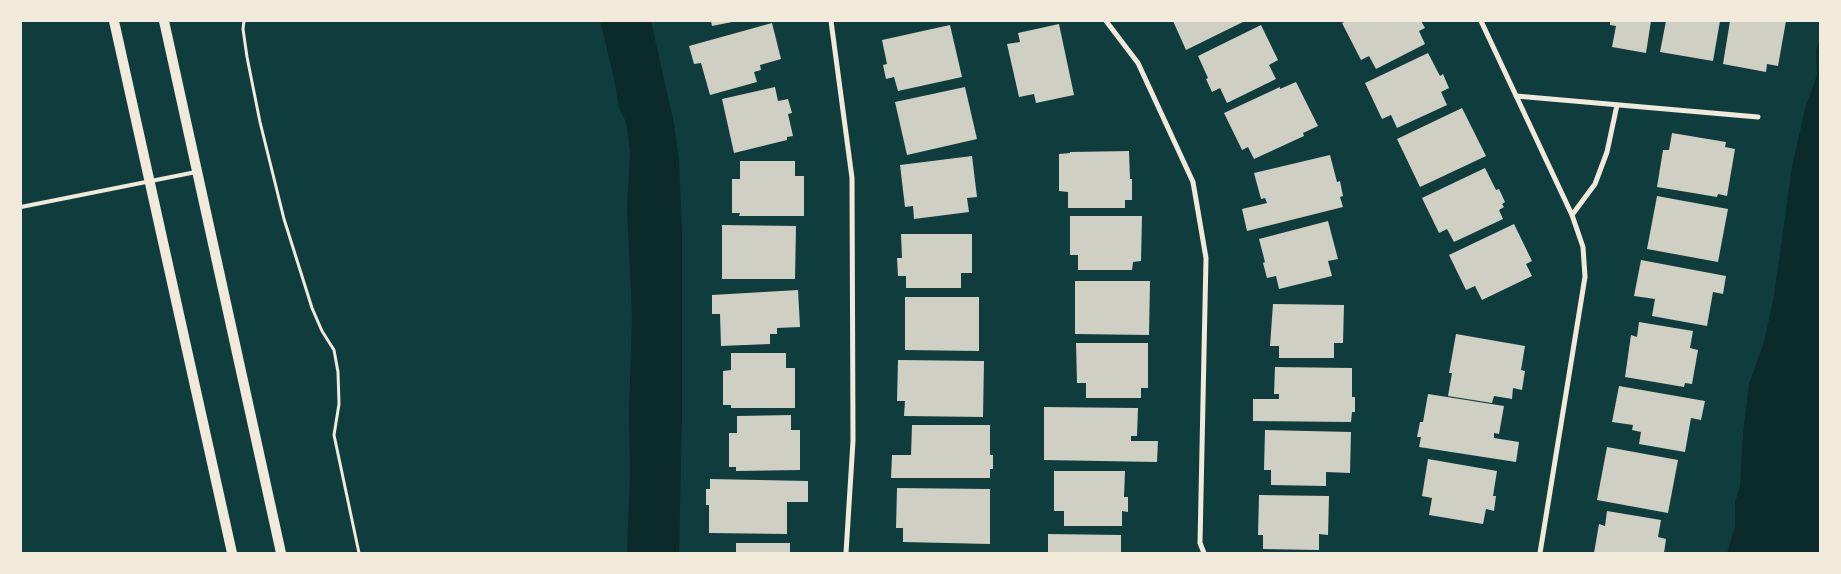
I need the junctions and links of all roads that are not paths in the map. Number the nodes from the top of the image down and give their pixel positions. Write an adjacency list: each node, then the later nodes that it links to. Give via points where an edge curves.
1 (114, 21): 10 (main road)
2 (164, 21): 9 (main road)
3 (831, 21): 15 (street, via 852,178 853,441)
4 (1106, 21): 16 (street, via 1138,62 1193,182 1206,258 1200,543)
5 (1481, 21): 6 (street)
6 (1516, 96): 7 (street); 12 (street)
7 (1617, 105): 8 (street); 12 (street, via 1607,152 1595,184)
8 (1758, 117)
9 (196, 172): 10 (lane); 14 (main road)
10 (150, 182): 11 (lane); 13 (main road)
11 (21, 207)
12 (1572, 215): 17 (street, via 1583,247 1586,277)
13 (232, 553)
14 (281, 553)
15 (846, 553)
16 (1204, 553)
17 (1540, 553)

